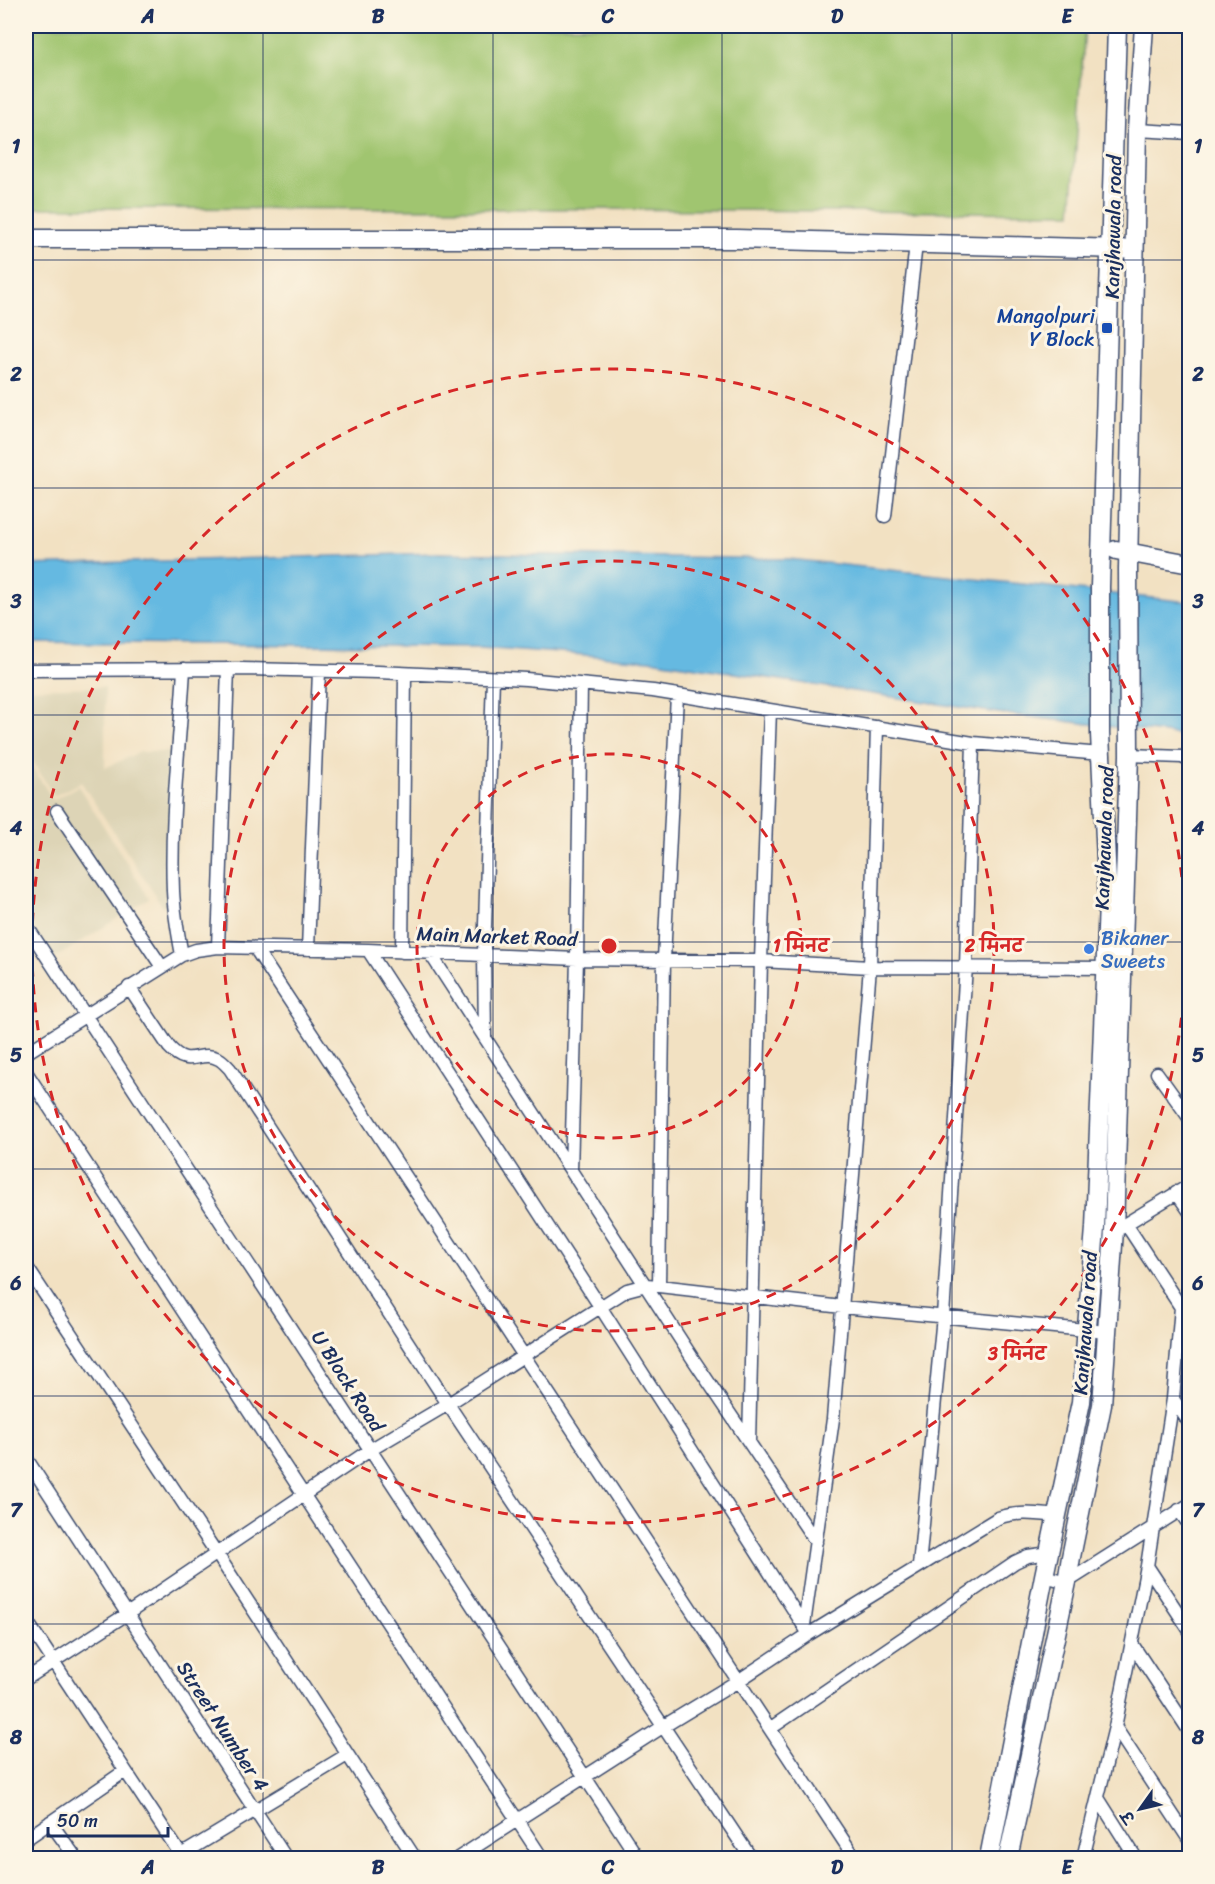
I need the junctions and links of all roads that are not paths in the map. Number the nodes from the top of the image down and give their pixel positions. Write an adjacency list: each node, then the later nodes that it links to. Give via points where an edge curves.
1 (1117, 26): 7 (main road, Kanjhawala road)
2 (1144, 26): 3 (main road, Kanjhawala road)
3 (1137, 130): 4 (street); 8 (main road, Kanjhawala road)
4 (1190, 133)
5 (26, 239): 6 (main road, via 737,239)
6 (916, 244): 7 (main road); 9 (street)
7 (1110, 249): 8 (main road); 10 (main road, Kanjhawala road)
8 (1136, 250): 11 (main road, Kanjhawala road)
9 (885, 516)
10 (1102, 548): 11 (main road); 25 (main road, Kanjhawala road)
11 (1128, 553): 12 (main road); 24 (main road, Kanjhawala road)
12 (1190, 564)
13 (184, 669): 14 (street); 15 (street); 35 (street, via 173,835 173,891)
14 (228, 669): 16 (street); 29 (street)
15 (26, 670)
16 (319, 671): 17 (street); 31 (street)
17 (405, 674): 18 (street); 33 (street)
18 (493, 678): 19 (street); 36 (street)
19 (581, 685): 20 (street); 37 (street)
20 (677, 695): 21 (street); 38 (street)
21 (770, 710): 22 (street); 39 (street)
22 (877, 727): 23 (street); 41 (street)
23 (973, 742): 25 (street); 40 (street)
24 (1129, 748): 26 (street); 43 (main road, Kanjhawala road)
25 (1101, 754): 43 (main road, Kanjhawala road)
26 (1190, 761)
27 (57, 811): 42 (street)
28 (26, 925): 45 (street, U Block Road)
29 (218, 947): 30 (street, Main Market Road); 35 (street, Main Market Road)
30 (255, 948): 31 (street, Main Market Road); 66 (street)
31 (308, 949): 32 (street, Main Market Road)
32 (368, 950): 33 (street, Main Market Road); 61 (street)
33 (402, 952): 34 (street, Main Market Road)
34 (430, 953): 36 (street, Main Market Road); 46 (street)
35 (182, 955): 42 (street, Main Market Road)
36 (484, 955): 37 (street, Main Market Road); 46 (street)
37 (577, 959): 38 (street, Main Market Road); 51 (street)
38 (664, 959): 39 (street, Main Market Road); 57 (street)
39 (761, 961): 41 (street, Main Market Road); 58 (street)
40 (966, 966): 41 (street, Main Market Road); 43 (street, Main Market Road); 62 (street)
41 (870, 967): 59 (street)
42 (162, 968): 44 (street, Main Market Road)
43 (1113, 968): 55 (main road, Kanjhawala road); 64 (main road, Kanjhawala road)
44 (129, 987): 45 (street, Main Market Road); 68 (street, via 176,1055 186,1059 221,1059 230,1068)
45 (85, 1015): 47 (street, Main Market Road); 71 (street, U Block Road)
46 (485, 1039): 51 (street)
47 (26, 1053)
48 (26, 1072): 73 (street)
49 (1157, 1073): 50 (street)
50 (1190, 1119)
51 (571, 1171): 57 (street)
52 (1190, 1185): 53 (street)
53 (1176, 1192): 54 (street); 55 (street)
54 (1190, 1212)
55 (1120, 1227): 60 (street); 65 (main road, Kanjhawala road)
56 (26, 1266): 80 (street)
57 (652, 1286): 58 (street); 61 (street, via 627,1290); 70 (street)
58 (753, 1297): 59 (street); 70 (street)
59 (842, 1307): 62 (street); 78 (street, via 833,1419)
60 (1181, 1307): 63 (street); 67 (street)
61 (602, 1308): 66 (street); 87 (street)
62 (943, 1317): 64 (street); 81 (street)
63 (1190, 1321)
64 (1087, 1330): 65 (street); 75 (main road, Kanjhawala road, via 1081,1402)
65 (1107, 1332): 84 (main road, Kanjhawala road, via 1102,1405)
66 (525, 1357): 68 (street); 92 (street)
67 (1173, 1399): 69 (street); 77 (street)
68 (448, 1404): 71 (street); 93 (street)
69 (1190, 1424)
70 (749, 1442): 78 (street)
71 (370, 1450): 73 (street); 99 (street, U Block Road)
72 (26, 1458): 85 (street, Street Number 4)
73 (303, 1495): 80 (street); 102 (street)
74 (1184, 1507): 76 (street); 77 (street)
75 (1058, 1515): 79 (main road, Kanjhawala road); 81 (street, via 1027,1513 998,1518)
76 (1190, 1527)
77 (1152, 1528): 82 (street); 84 (street)
78 (816, 1542): 87 (street)
79 (1049, 1553): 83 (main road, Kanjhawala road); 95 (street, via 1015,1562)
80 (217, 1554): 85 (street); 97 (street)
81 (919, 1566): 87 (street)
82 (1147, 1566): 88 (street); 89 (street)
83 (1044, 1576): 84 (street); 115 (main road, Kanjhawala road)
84 (1067, 1582): 116 (main road, Kanjhawala road)
85 (127, 1614): 90 (street); 101 (street, Street Number 4)
86 (26, 1620): 90 (street)
87 (807, 1629): 92 (street)
88 (1190, 1631)
89 (1132, 1644): 94 (street); 96 (street)
90 (52, 1661): 91 (street); 98 (street)
91 (26, 1679)
92 (738, 1681): 93 (street); 95 (street)
93 (664, 1726): 99 (street); 113 (street)
94 (1115, 1727): 100 (street); 105 (street)
95 (771, 1728): 114 (street)
96 (1190, 1732)
97 (347, 1755): 101 (street); 109 (street)
98 (125, 1771): 103 (street); 107 (street)
99 (585, 1777): 102 (street); 112 (street, U Block Road)
100 (1098, 1798): 117 (street); 118 (street)
101 (255, 1811): 107 (street); 108 (street, Street Number 4)
102 (517, 1821): 110 (street); 111 (street)
103 (50, 1822): 104 (street); 106 (street)
104 (26, 1839)
105 (1190, 1841)
106 (76, 1858)
107 (180, 1858)
108 (286, 1858)
109 (415, 1858)
110 (458, 1858)
111 (542, 1858)
112 (638, 1858)
113 (751, 1858)
114 (855, 1858)
115 (989, 1858)
116 (1008, 1858)
117 (1083, 1858)
118 (1136, 1858)

